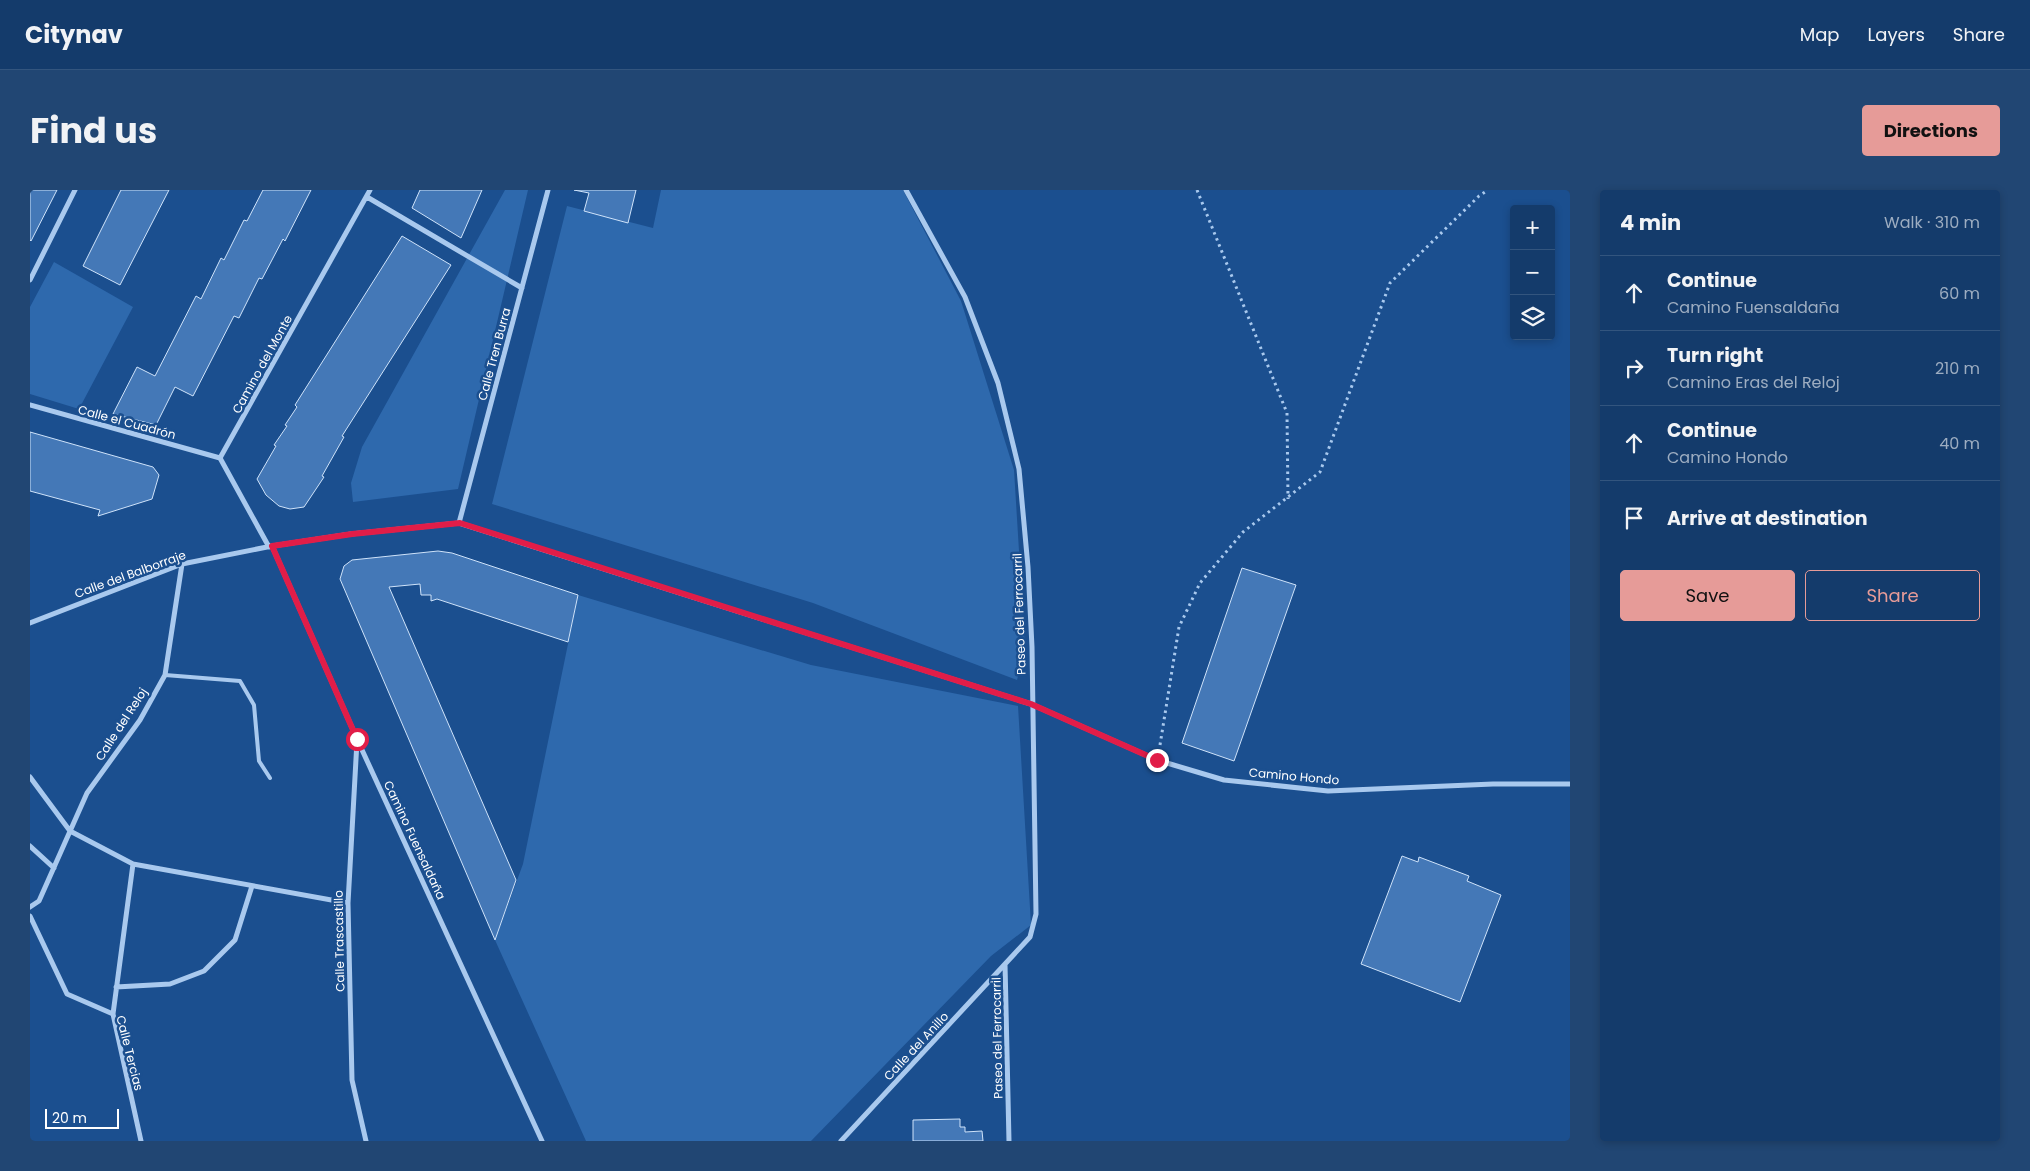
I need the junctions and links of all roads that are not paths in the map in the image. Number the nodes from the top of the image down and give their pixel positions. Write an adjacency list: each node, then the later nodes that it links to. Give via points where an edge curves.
1 (76, 190): 6 (street)
2 (370, 190): 5 (street, Camino del Monte)
3 (548, 190): 7 (street, Calle Tren Burra)
4 (906, 190): 15 (street, Paseo del Ferrocarril, via 965,297 998,383 1016,459 1028,567)
5 (367, 198): 7 (street); 9 (street, Camino del Monte)
6 (30, 280)
7 (522, 288): 10 (street, Calle Tren Burra)
8 (30, 405): 9 (street, Calle el Cuadrón)
9 (220, 458): 11 (street)
10 (460, 523): 11 (street, Calle del Balborraje, via 352,534); 15 (street, Camino Hondo)
11 (271, 547): 12 (street, Calle del Balborraje); 16 (street, Camino Fuensaldaña)
12 (182, 564): 13 (street, Calle del Balborraje); 14 (street, Calle del Reloj)
13 (30, 623)
14 (165, 675): 18 (lane, via 240,682 254,705 259,761); 20 (street, Calle del Reloj, via 140,720 87,793)
15 (1031, 704): 19 (street, Camino Hondo, via 1157,760 1224,780 1328,791); 28 (street, Paseo del Ferrocarril, via 1036,914 1030,937)
16 (357, 739): 25 (street, Calle Trascastillo); 33 (street, Camino Fuensaldaña)
17 (30, 776): 20 (street)
18 (270, 778)
19 (1570, 784)
20 (70, 831): 22 (street); 23 (street, Calle del Reloj)
21 (30, 846): 23 (street)
22 (133, 864): 24 (street); 29 (street)
23 (54, 868): 26 (street, Calle del Reloj, via 39,901)
24 (252, 886): 25 (street); 29 (street, via 234,940 204,971 170,984)
25 (348, 903): 32 (street, Calle Trascastillo, via 352,1080)
26 (30, 907)
27 (30, 916): 30 (street, Calle Tercias, via 67,994)
28 (1005, 964): 34 (street, Calle del Anillo); 35 (street, Paseo del Ferrocarril)
29 (116, 987): 30 (street)
30 (113, 1014): 31 (street, Calle Tercias)
31 (141, 1141)
32 (366, 1141)
33 (542, 1141)
34 (841, 1141)
35 (1009, 1141)

